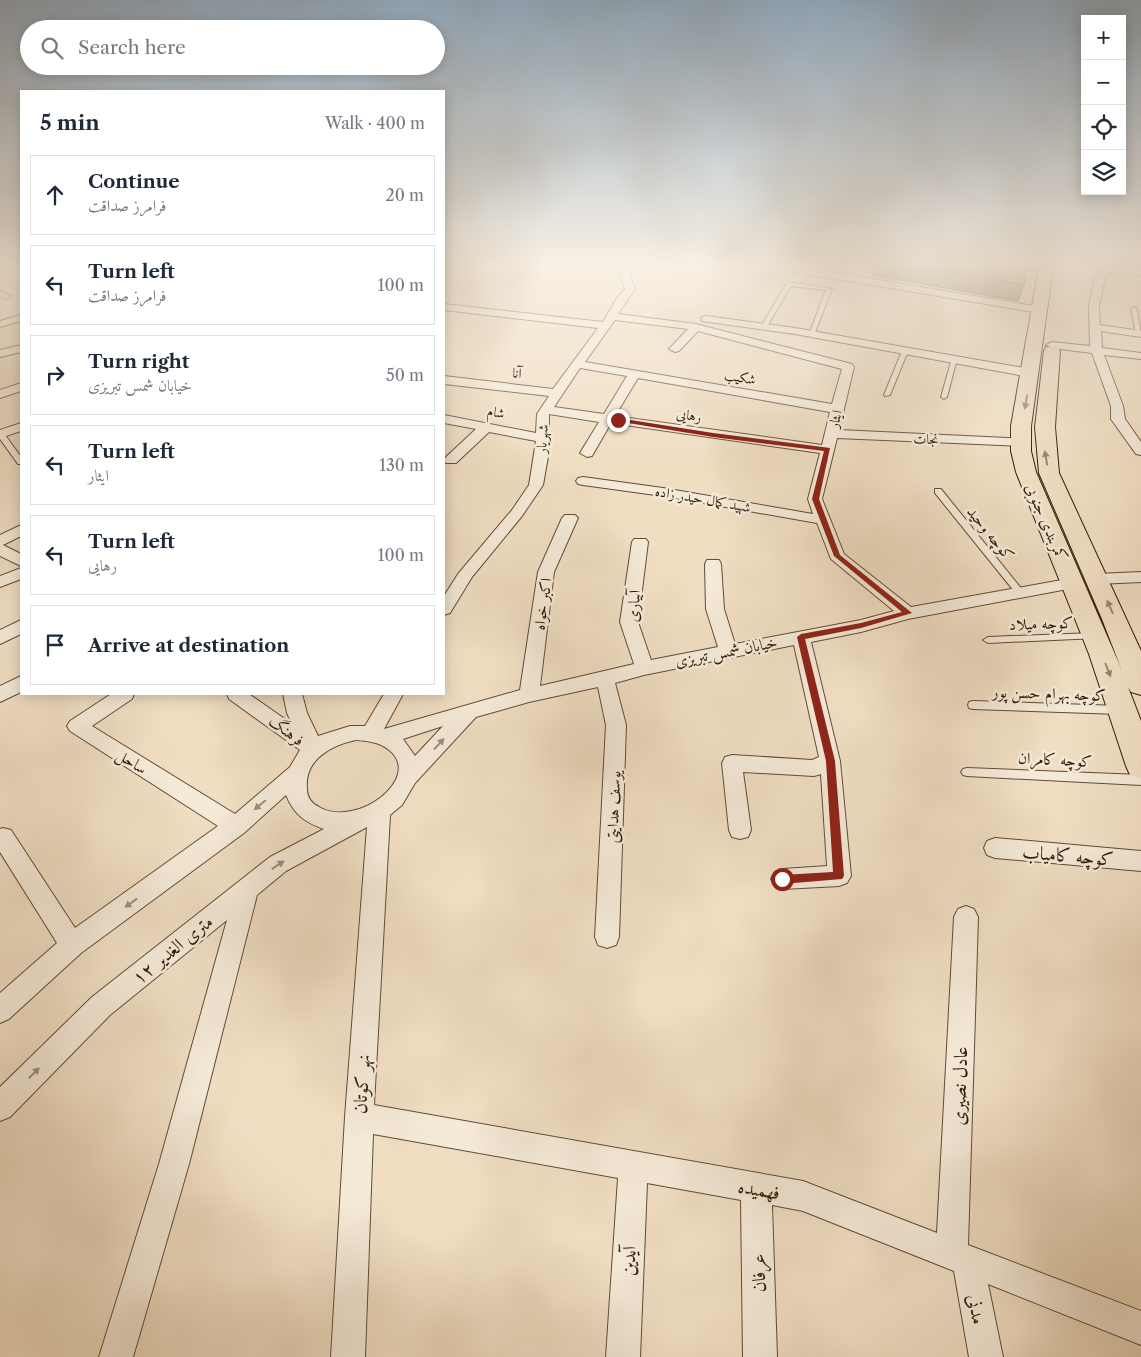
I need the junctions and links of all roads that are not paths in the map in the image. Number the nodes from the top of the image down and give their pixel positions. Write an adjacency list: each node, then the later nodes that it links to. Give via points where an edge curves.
1 (602, 330): 20 (street, شهریار)
2 (687, 330): 14 (street)
3 (711, 330): 29 (street, ایثار, via 848,367)
4 (787, 330): 10 (street)
5 (813, 330): 10 (lane)
6 (1037, 330): 21 (main road, کمربندی جنوبی)
7 (1054, 330): 12 (main road, کمربندی جنوبی)
8 (1095, 330): 16 (street)
9 (1116, 330): 11 (street)
10 (812, 334): 15 (street)
11 (1140, 334)
12 (1052, 345): 16 (street); 56 (main road, کمربندی جنوبی, one-way to 12, via 1049,473 1044,426)
13 (20, 348): 17 (street)
14 (675, 349)
15 (905, 351): 19 (street); 27 (lane)
16 (1097, 351): 18 (street); 40 (street, via 1118,406 1118,419)
17 (0, 354)
18 (1141, 356)
19 (954, 359): 21 (street); 28 (lane)
20 (578, 364): 22 (street, شکیب); 25 (street, شهریار)
21 (1030, 373): 38 (main road, کمربندی جنوبی, one-way to 38)
22 (634, 374): 29 (street, شکیب); 31 (street)
23 (445, 380): 25 (street, آنا)
24 (20, 387): 26 (street)
25 (557, 393): 30 (street, شهریار)
26 (0, 394)
27 (887, 395)
28 (944, 397)
29 (838, 409): 36 (street, ایثار)
30 (545, 410): 31 (street, رهایی); 37 (street, شهریار)
31 (608, 418): 39 (street, رهایی); 41 (street)
32 (445, 419): 34 (street, شام)
33 (20, 427): 35 (street)
34 (486, 427): 37 (street, شام); 42 (street)
35 (0, 434): 43 (lane)
36 (831, 434): 38 (street, نجات); 39 (street, ایثار)
37 (542, 438): 60 (street, شهریار, via 536,485 466,574)
38 (1021, 442): 58 (main road, کمربندی جنوبی, via 1026,472)
39 (828, 450): 47 (street, ایثار, via 816,499)
40 (1141, 451)
41 (587, 453)
42 (451, 460)
43 (20, 461)
44 (583, 481): 47 (street, شهید کمال حیدر زاده)
45 (938, 491): 59 (lane, کوچه وحید)
46 (570, 518): 76 (street, اکبر خواه, via 546,572)
47 (824, 520): 61 (street, ایثار, via 837,556)
48 (20, 531): 49 (street)
49 (0, 541)
50 (640, 542): 68 (street, آبیاری, via 629,622)
51 (0, 549): 52 (street)
52 (20, 560)
53 (713, 564): 67 (street, via 715,609)
54 (20, 573): 57 (street)
55 (1141, 577): 56 (street)
56 (1097, 579): 58 (main road); 71 (main road, کمربندی جنوبی, one-way to 56)
57 (0, 582)
58 (1073, 583): 59 (street, خیابان شمس تبریزی); 63 (main road, کمربندی جنوبی)
59 (1021, 594): 61 (street, خیابان شمس تبریزی)
60 (445, 607)
61 (908, 613): 64 (street, خیابان شمس تبریزی)
62 (20, 627): 65 (street)
63 (1095, 636): 66 (lane, کوچه میلاد); 79 (main road, کمربندی جنوبی, one-way to 79)
64 (801, 637): 67 (street, خیابان شمس تبریزی); 83 (street)
65 (0, 638)
66 (988, 640)
67 (728, 650): 68 (street, خیابان شمس تبریزی)
68 (644, 668): 69 (street, خیابان شمس تبریزی)
69 (605, 679): 76 (street, خیابان شمس تبریزی); 98 (street, یوسف هدایتی, via 616,725)
70 (20, 684): 77 (street)
71 (1141, 684)
72 (124, 695): 90 (street, ساحل, via 77,726)
73 (237, 695): 82 (street, فرهنگ)
74 (293, 695): 82 (street, via 297,713)
75 (393, 695): 81 (street)
76 (529, 695): 80 (street, خیابان شمس تبریزی)
77 (0, 696)
78 (973, 705): 79 (lane, کوچه بهرام حسن پور)
79 (1123, 710): 84 (main road, کمربندی جنوبی)
80 (470, 711): 81 (street, خیابان شمس تبریزی); 87 (street, one-way to 80)
81 (378, 735): 82 (street, via 356,732); 87 (street, via 405,752 409,763)
82 (313, 749): 86 (street)
83 (830, 761): 91 (street, via 814,768 732,763); 95 (street, via 838,876)
84 (1141, 766)
85 (967, 772): 88 (lane, کوچه کامران)
86 (297, 774): 89 (street, via 294,787 305,810 330,822 348,822); 90 (street, one-way to 90)
87 (408, 776): 89 (street, via 394,801)
88 (1141, 780)
89 (371, 815): 96 (street, ۱۲ متری الغدیر, one-way to 89, via 278,864); 102 (street, نهر کوتان)
90 (236, 826): 99 (street, one-way to 99)
91 (740, 830)
92 (3, 837): 99 (street)
93 (995, 848): 94 (street, کوچه کامیاب)
94 (1141, 861)
95 (782, 879)
96 (247, 889): 101 (street, ۱۲ متری الغدیر, one-way to 96, via 101,1006); 107 (street, via 174,1164)
97 (966, 917): 105 (street, عادل نصیری)
98 (607, 937)
99 (72, 945): 100 (street)
100 (0, 1010)
101 (0, 1107)
102 (359, 1117): 103 (street, فهمیده); 108 (street, نهر کوتان)
103 (633, 1166): 104 (street, فهمیده); 109 (street, آیدین)
104 (756, 1188): 105 (street, فهمیده, via 803,1196); 110 (street, عرفان)
105 (960, 1258): 106 (street, فهمیده); 111 (street, مدنی)
106 (1141, 1328)
107 (116, 1357)
108 (348, 1357)
109 (622, 1357)
110 (760, 1357)
111 (986, 1357)

